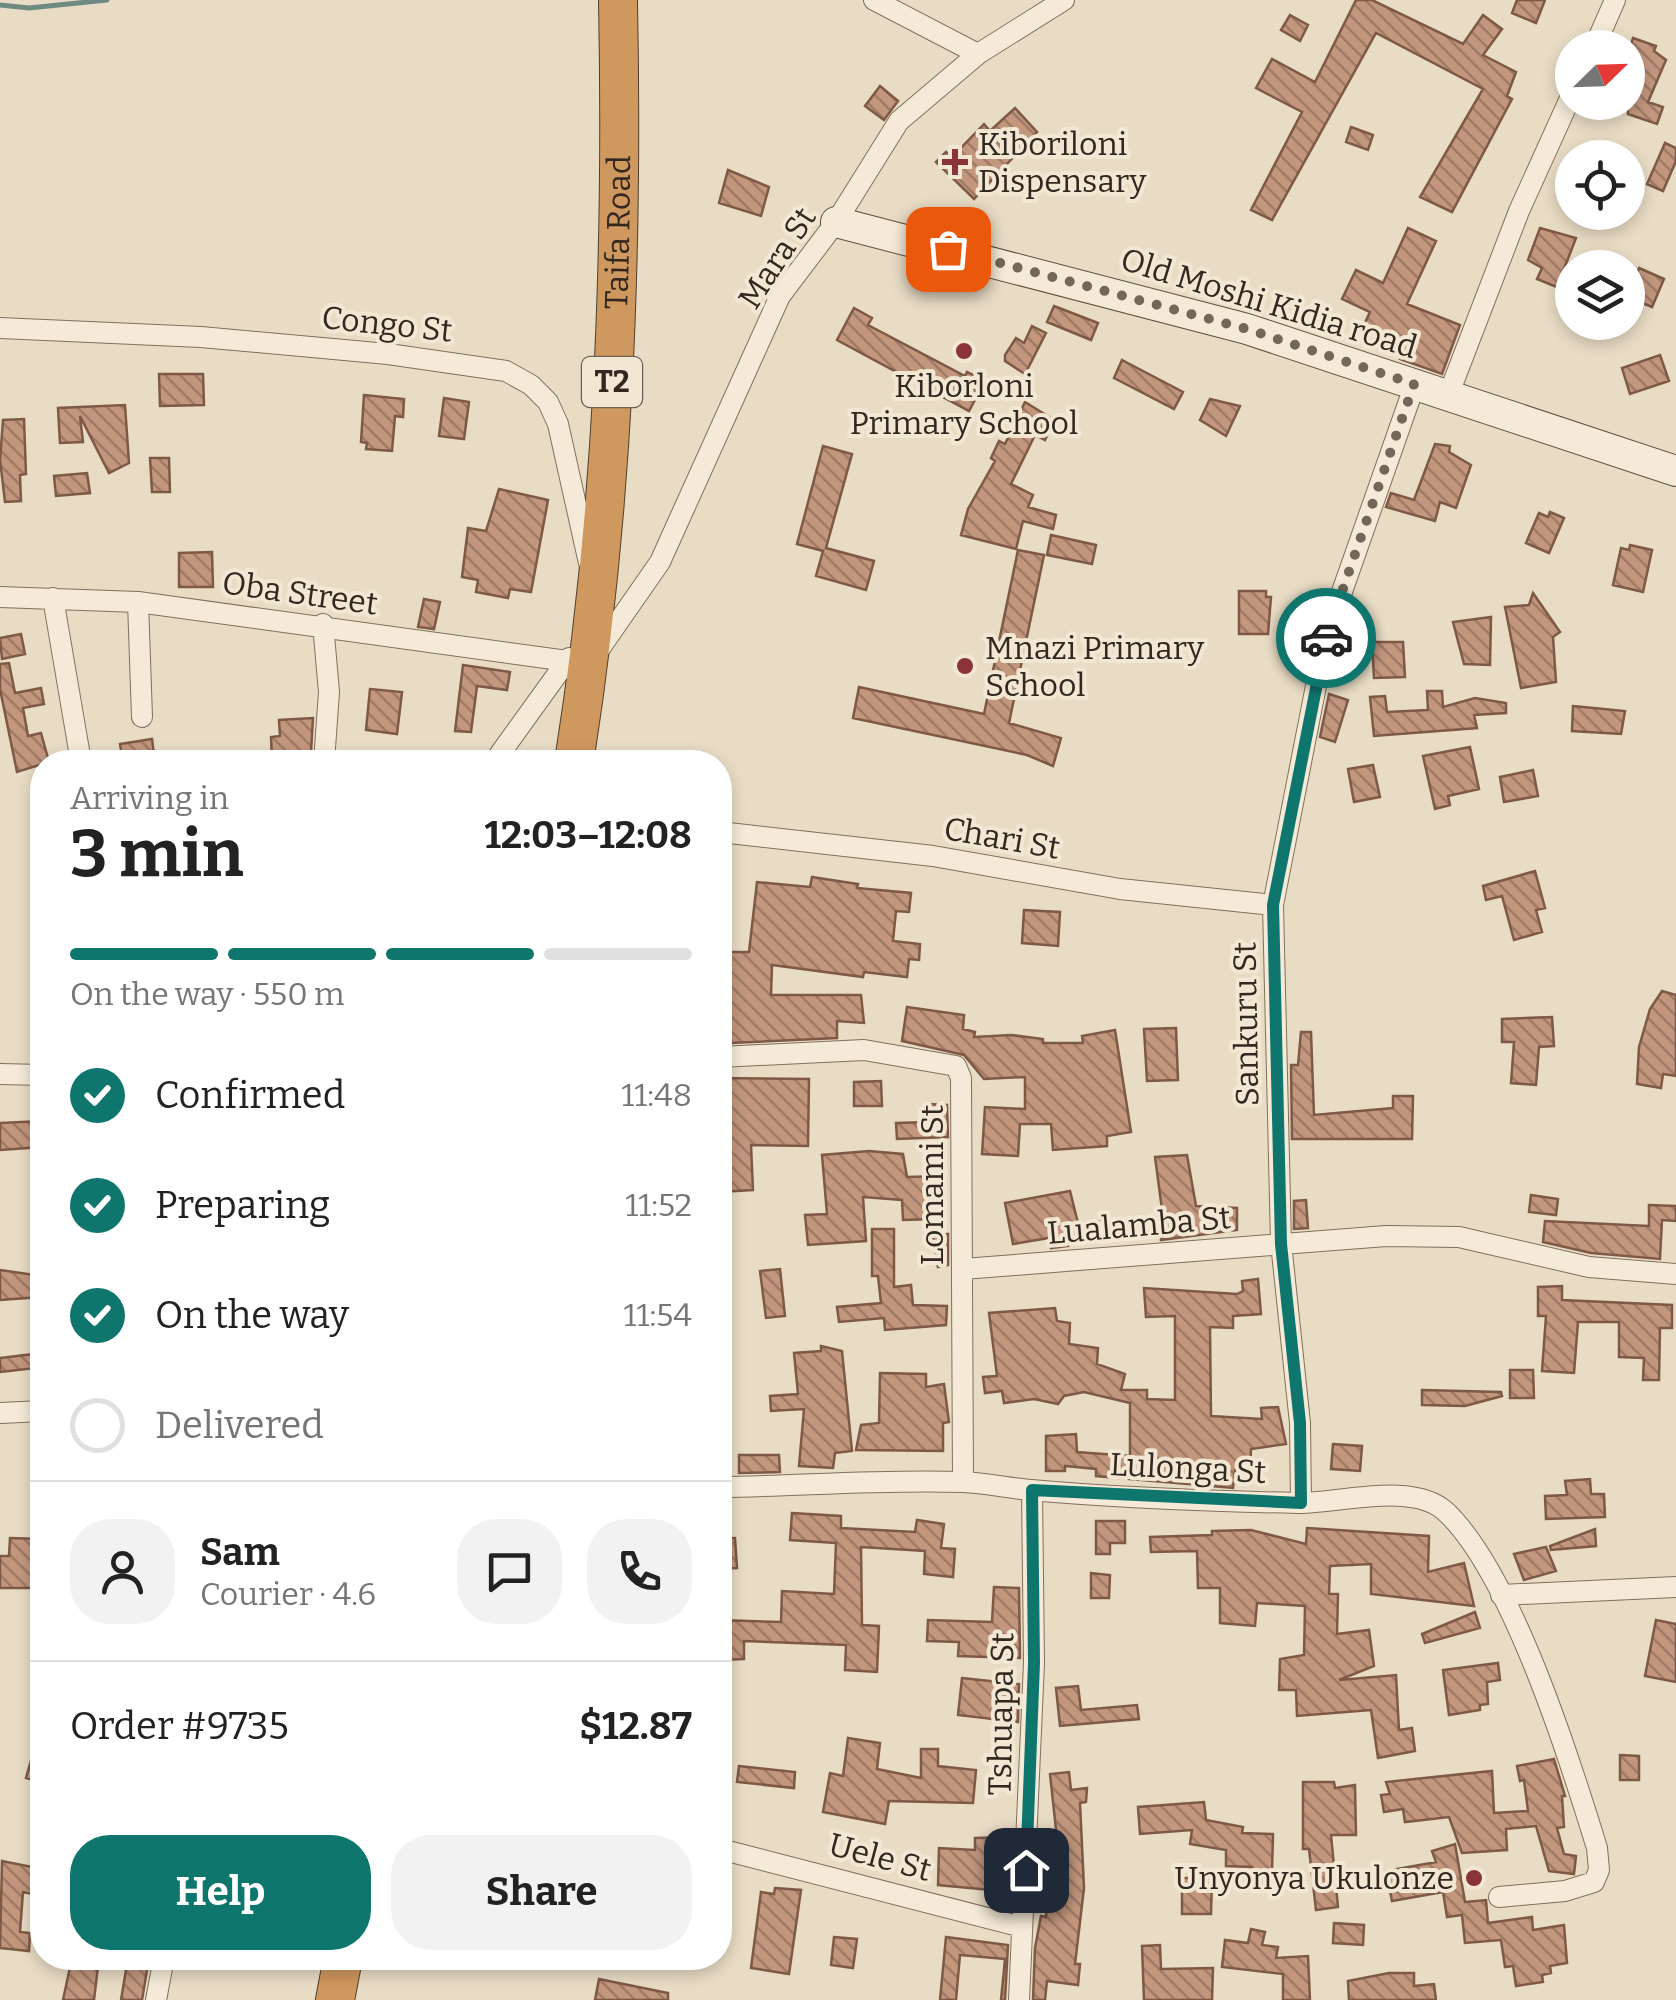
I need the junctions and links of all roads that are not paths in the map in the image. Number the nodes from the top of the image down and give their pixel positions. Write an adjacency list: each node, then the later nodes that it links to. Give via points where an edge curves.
1 (618, 0): 16 (highway, Taifa Road / T2, via 621,183)
2 (874, 0): 6 (street)
3 (1064, 0): 6 (street, Mara St)
4 (1615, 0): 5 (street)
5 (1602, 30)
6 (978, 54): 8 (street, Mara St, via 899,121)
7 (1560, 120): 11 (street)
8 (836, 222): 10 (street, Old Moshi Kidia road, via 1162,306); 18 (street, Mara St, via 780,296 660,562)
9 (0, 328): 16 (street, Congo St, via 201,336 506,371 548,402 558,424)
10 (1414, 384): 11 (street, Old Moshi Kidia road); 25 (street, Sankuru St, via 1325,640)
11 (1448, 396): 12 (street, Old Moshi Kidia road)
12 (1676, 471)
13 (0, 597): 14 (street, Oba Street)
14 (53, 598): 15 (street, Oba Street); 20 (street)
15 (138, 602): 17 (street, Oba Street); 19 (street)
16 (598, 604): 18 (highway, Taifa Road / T2)
17 (323, 624): 18 (street, Oba Street); 21 (street)
18 (579, 661): 22 (street, Mara St); 23 (highway, Taifa Road / T2)
19 (142, 717)
20 (78, 750)
21 (325, 750)
22 (504, 750)
23 (575, 750)
24 (732, 833): 25 (street, Chari St)
25 (1273, 905): 29 (street, Sankuru St)
26 (732, 1056): 30 (street, Lomami St, via 864,1050 956,1066)
27 (0, 1074): 28 (street)
28 (30, 1075)
29 (1281, 1244): 30 (street, Lualamba St); 31 (street, Lualamba St, via 1459,1237 1574,1265); 37 (street, Sankuru St, via 1300,1423)
30 (963, 1269): 34 (street, Lomami St)
31 (1676, 1274)
32 (30, 1413): 33 (street)
33 (0, 1414)
34 (963, 1482): 35 (street, Lulonga St); 36 (street, Lulonga St)
35 (732, 1487)
36 (1032, 1490): 37 (street, Lulonga St); 42 (street, Tshuapa St, via 1034,1663)
37 (1301, 1503): 39 (street, Lulonga St, via 1376,1495 1428,1500 1465,1535)
38 (1676, 1587): 39 (street)
39 (1501, 1595): 41 (street, Lulonga St, via 1582,1798 1599,1870 1594,1882 1580,1888)
40 (732, 1852): 42 (street, Uele St)
41 (1499, 1897)
42 (1022, 1927): 47 (street, Tshuapa St)
43 (162, 1970): 45 (street)
44 (341, 1970): 46 (highway)
45 (156, 2000)
46 (335, 2000)
47 (1020, 2000)

